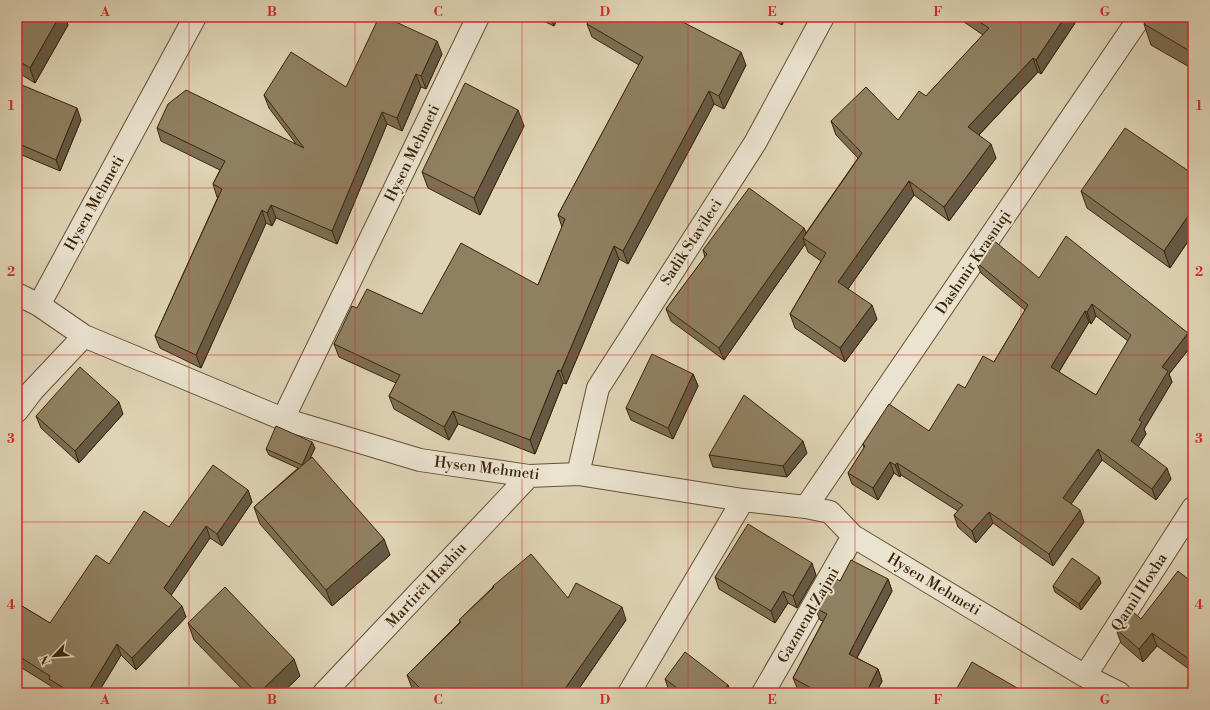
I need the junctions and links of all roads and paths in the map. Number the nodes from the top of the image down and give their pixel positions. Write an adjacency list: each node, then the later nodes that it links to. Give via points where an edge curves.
1 (195, 17): 6 (street, Hysen Mehmeti)
2 (478, 17): 9 (street, Hysen Mehmeti)
3 (823, 17): 10 (street, Sadik Stavileci, via 755,143 598,388)
4 (1140, 17): 13 (street, Dashmir Krasniqi)
5 (17, 294): 6 (street, Hysen Mehmeti)
6 (39, 305): 7 (street, Hysen Mehmeti)
7 (84, 336): 8 (street, via 33,390); 9 (street, Hysen Mehmeti)
8 (17, 411)
9 (283, 419): 11 (street, Hysen Mehmeti, via 420,460)
10 (578, 474): 11 (street, Hysen Mehmeti); 12 (street, Hysen Mehmeti)
11 (529, 476): 17 (street, Martirët Haxhiu)
12 (743, 500): 13 (street, Hysen Mehmeti); 18 (street)
13 (806, 507): 15 (street, Hysen Mehmeti, via 830,512)
14 (1193, 508): 16 (street, Qamil Hoxha)
15 (854, 536): 16 (street, Hysen Mehmeti); 19 (street, Gazmend Zajmi)
16 (1085, 676): 20 (street, Hysen Mehmeti)
17 (324, 693)
18 (629, 693)
19 (763, 693)
20 (1119, 693)

